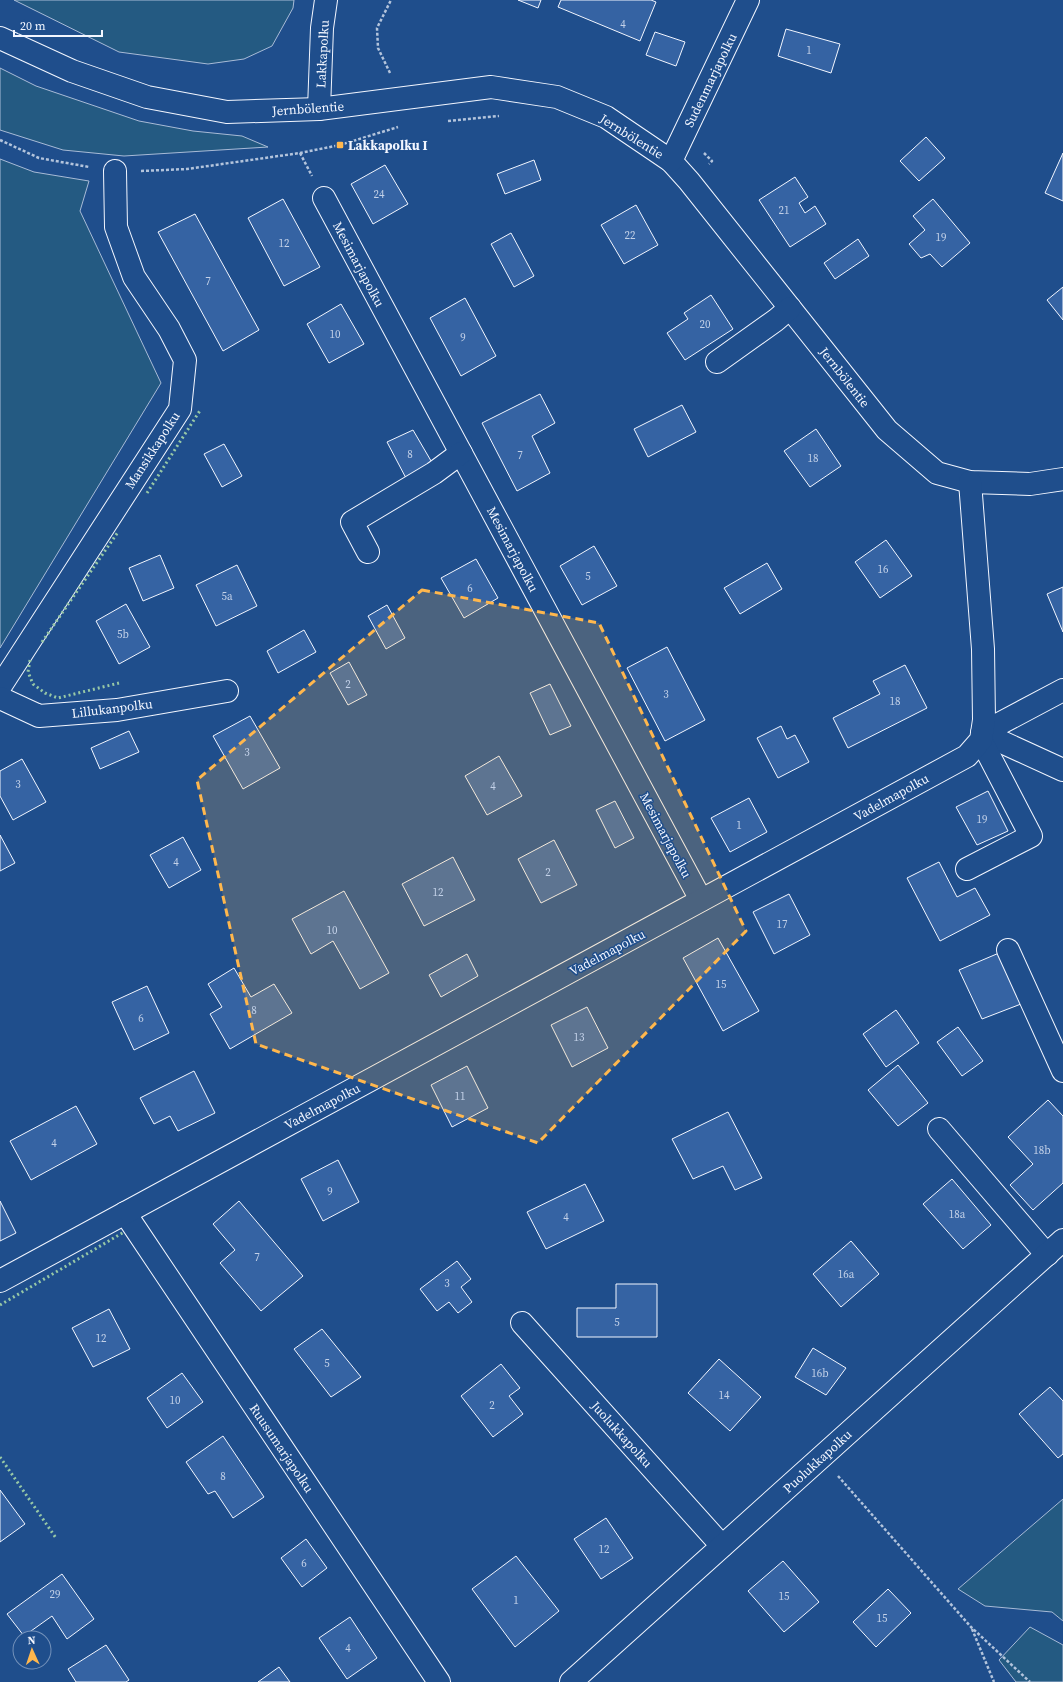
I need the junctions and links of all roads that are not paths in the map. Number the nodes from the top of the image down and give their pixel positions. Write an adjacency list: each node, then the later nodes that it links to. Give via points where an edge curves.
1 (326, 0): 4 (street, Lakkapolku, via 322,28)
2 (748, 0): 5 (street, Sudenmarjapolku)
3 (0, 38): 4 (street, Jernbölentie, via 72,71 147,97 227,112)
4 (319, 109): 5 (street, Jernbölentie, via 491,87 557,97 606,117)
5 (671, 161): 8 (street, Jernbölentie, via 697,189)
6 (115, 172): 14 (street, Mansikkapolku, via 116,227 134,277 169,329 185,360 180,409)
7 (324, 198): 10 (street, Mesimarjapolku)
8 (790, 308): 9 (street); 12 (street, Jernbölentie, via 887,430 937,473)
9 (717, 362)
10 (461, 453): 13 (street, via 434,473 352,522); 21 (street, Mesimarjapolku)
11 (1063, 479): 12 (street, Jernbölentie, via 1030,484)
12 (970, 482): 18 (street, via 982,649)
13 (368, 552)
14 (0, 687)
15 (1063, 690): 18 (street)
16 (227, 691): 17 (street, Lillukanpolku, via 117,710 39,716)
17 (0, 698)
18 (982, 737): 19 (street); 20 (street, via 1031,836); 21 (street, Vadelmapolku, via 967,756)
19 (1063, 770)
20 (967, 869)
21 (701, 900): 25 (street, Vadelmapolku)
22 (1008, 950): 23 (street)
23 (1063, 1071)
24 (939, 1130): 27 (street)
25 (125, 1213): 28 (street, Vadelmapolku); 31 (street, Ruusumarjapolku)
26 (1063, 1240): 27 (street, Puolukkapolku)
27 (1047, 1255): 30 (street, Puolukkapolku)
28 (0, 1281)
29 (522, 1323): 30 (street, Juolukkapolku)
30 (722, 1546): 32 (street, Puolukkapolku)
31 (439, 1682)
32 (571, 1682)

